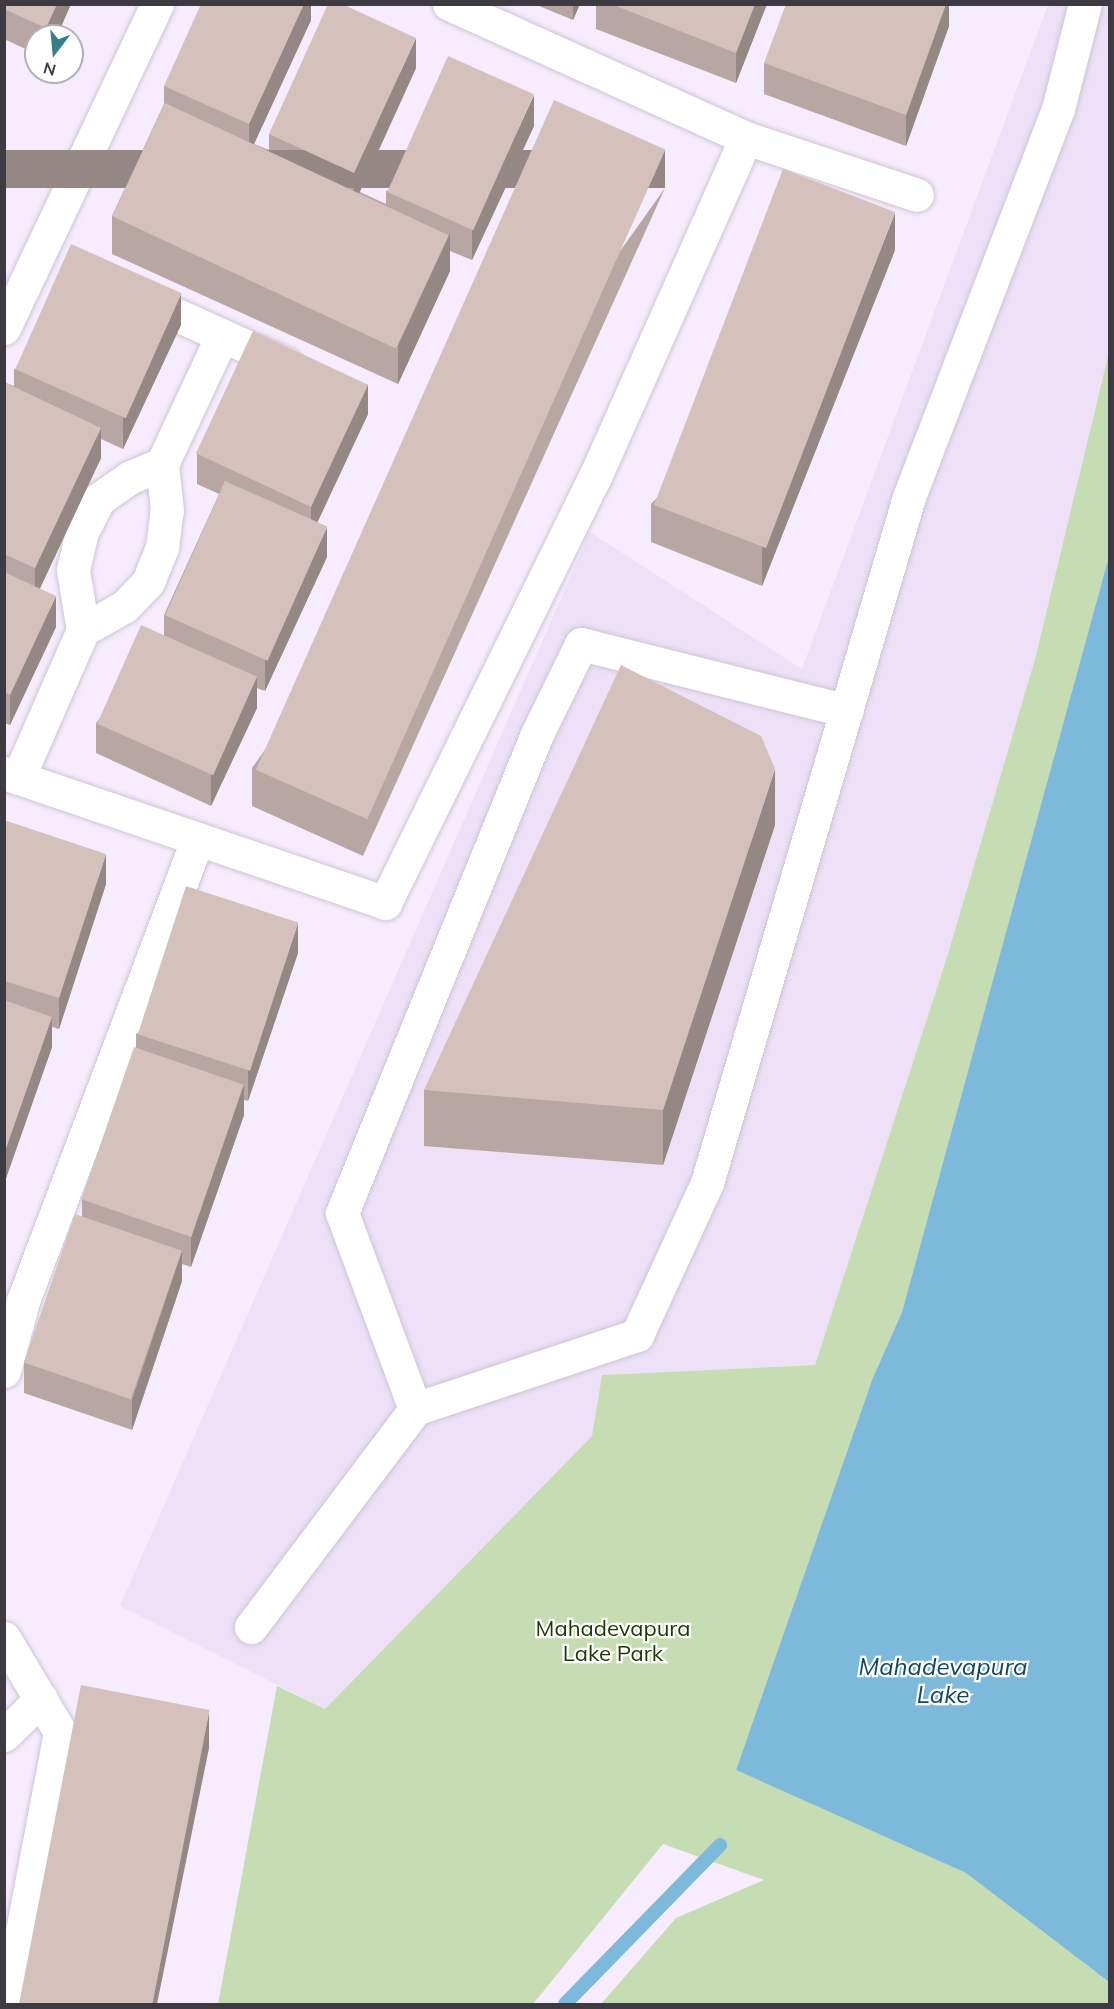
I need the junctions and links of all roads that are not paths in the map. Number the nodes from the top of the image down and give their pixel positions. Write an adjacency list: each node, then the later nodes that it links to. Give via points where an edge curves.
1 (157, 4): 7 (street)
2 (449, 4): 4 (street)
3 (1084, 4): 12 (street, via 1058,109 909,497)
4 (746, 138): 5 (street); 14 (street, via 594,479 385,903)
5 (917, 195)
6 (109, 285): 8 (street)
7 (4, 328)
8 (222, 336): 9 (street); 10 (street)
9 (317, 378)
10 (162, 465): 11 (street, via 167,510 162,549 148,582 124,606); 11 (street, via 131,477 99,500 81,534 73,570)
11 (83, 630): 13 (street)
12 (847, 711): 16 (street, via 707,1183 637,1335); 16 (street, via 581,644 537,734 342,1213)
13 (11, 776): 14 (street)
14 (198, 839): 15 (street, via 23,1301)
15 (4, 1371)
16 (415, 1409): 17 (street)
17 (251, 1627)
18 (4, 1638): 19 (street)
19 (41, 1699): 20 (street); 21 (street, via 60,1732)
20 (4, 1735)
21 (8, 2004)

